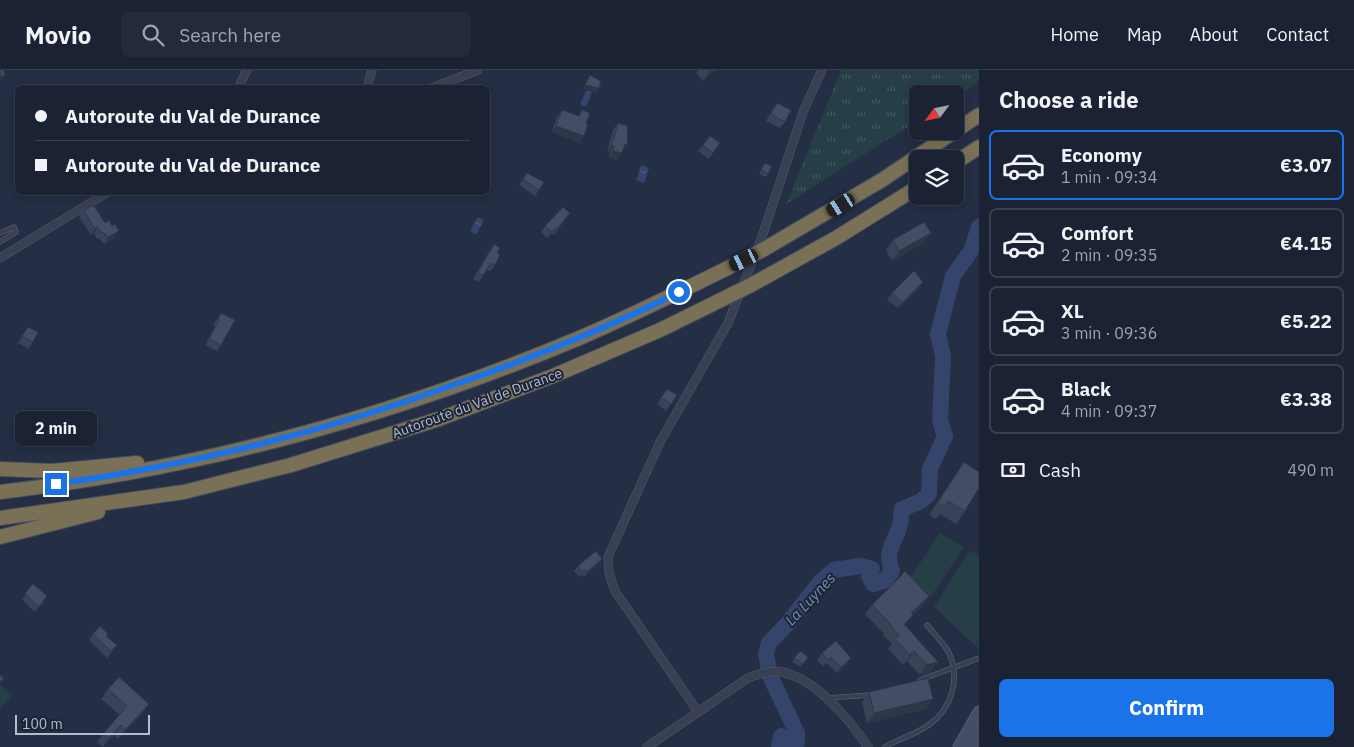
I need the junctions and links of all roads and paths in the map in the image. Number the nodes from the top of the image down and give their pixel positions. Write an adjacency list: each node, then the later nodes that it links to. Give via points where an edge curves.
1 (247, 70): 5 (street)
2 (372, 70): 6 (street)
3 (478, 70): 7 (street)
4 (822, 70): 28 (street, via 803,112 763,234 728,323 660,442 608,558 615,591)
5 (240, 85)
6 (368, 85)
7 (440, 85)
8 (979, 115): 16 (highway, Autoroute du Val de Durance, bridge, via 882,180 766,248 577,339 357,418)
9 (979, 147): 10 (highway)
10 (964, 157)
11 (909, 193): 19 (highway, Autoroute du Val de Durance, bridge, via 751,285 589,362 440,419 291,465)
12 (103, 195): 15 (street)
13 (0, 233): 14 (lane, via 14,227 16,232)
14 (0, 242)
15 (0, 258)
16 (222, 453): 17 (highway, via 52,472); 18 (highway, Autoroute du Val de Durance, via 124,474)
17 (0, 469)
18 (0, 492)
19 (184, 492): 20 (highway, Autoroute du Val de Durance); 21 (highway)
20 (0, 518)
21 (0, 536)
22 (927, 625): 24 (lane, via 950,655)
23 (979, 658): 24 (lane)
24 (953, 668): 25 (lane); 33 (lane, via 954,686 941,714 930,725)
25 (918, 681)
26 (879, 694): 27 (lane)
27 (828, 698): 28 (street, via 781,672 762,672); 32 (street)
28 (698, 712): 31 (street)
29 (979, 712): 34 (main road)
30 (979, 733): 35 (main road)
31 (647, 747)
32 (868, 747)
33 (885, 747)
34 (959, 747)
35 (970, 747)

